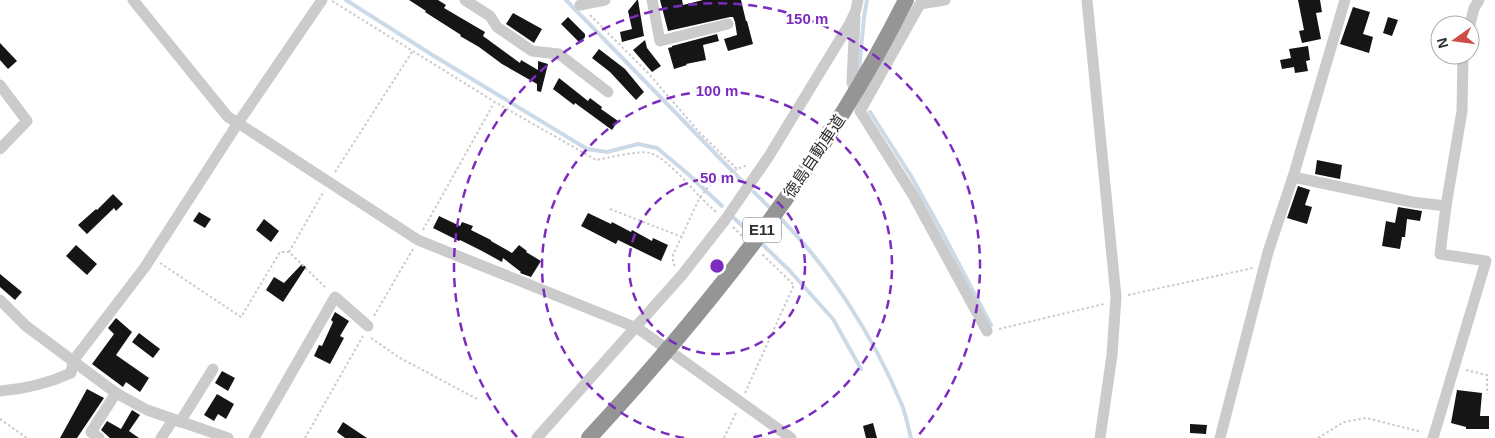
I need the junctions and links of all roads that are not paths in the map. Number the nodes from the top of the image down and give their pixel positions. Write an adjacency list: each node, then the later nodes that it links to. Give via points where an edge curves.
1 (133, 0): 19 (street, via 228,117)
2 (465, 0): 17 (street, via 532,51 559,54)
3 (604, 0): 11 (street)
4 (652, 0): 14 (street, via 660,42)
5 (906, 0): 38 (highway, 徳島自動車道 / E11, bridge, via 842,115 796,184 682,333)
6 (945, 0): 18 (street, via 920,4)
7 (1087, 0): 40 (street, via 1116,299)
8 (1345, 0): 21 (street)
9 (1479, 0): 13 (street)
10 (322, 1): 19 (street)
11 (580, 5)
12 (857, 5): 18 (street, via 852,82); 25 (street, via 845,31 769,156 725,220)
13 (1472, 15)
14 (728, 24)
15 (1463, 65): 22 (street, via 1462,111)
16 (0, 85): 20 (street, via 27,121)
17 (608, 92)
18 (860, 111): 26 (street, via 913,195)
19 (238, 123): 25 (street, via 418,240); 27 (street, via 152,257)
20 (0, 149)
21 (1293, 177): 22 (street); 41 (street, via 1265,266)
22 (1446, 206): 32 (street, via 1440,254 1486,261)
23 (0, 300): 27 (street, via 26,326)
24 (368, 326): 36 (street, via 335,297)
25 (636, 328): 37 (street); 39 (street)
26 (987, 332)
27 (72, 362): 29 (street, via 71,373 54,380); 30 (street)
28 (213, 370): 31 (street)
29 (0, 391)
30 (116, 393): 31 (street, via 147,410); 33 (street, via 91,432)
31 (177, 421): 34 (street); 35 (street)
32 (1433, 437)
33 (99, 438)
34 (161, 438)
35 (228, 438)
36 (254, 438)
37 (537, 438)
38 (589, 438)
39 (792, 438)
40 (1100, 438)
41 (1220, 438)

